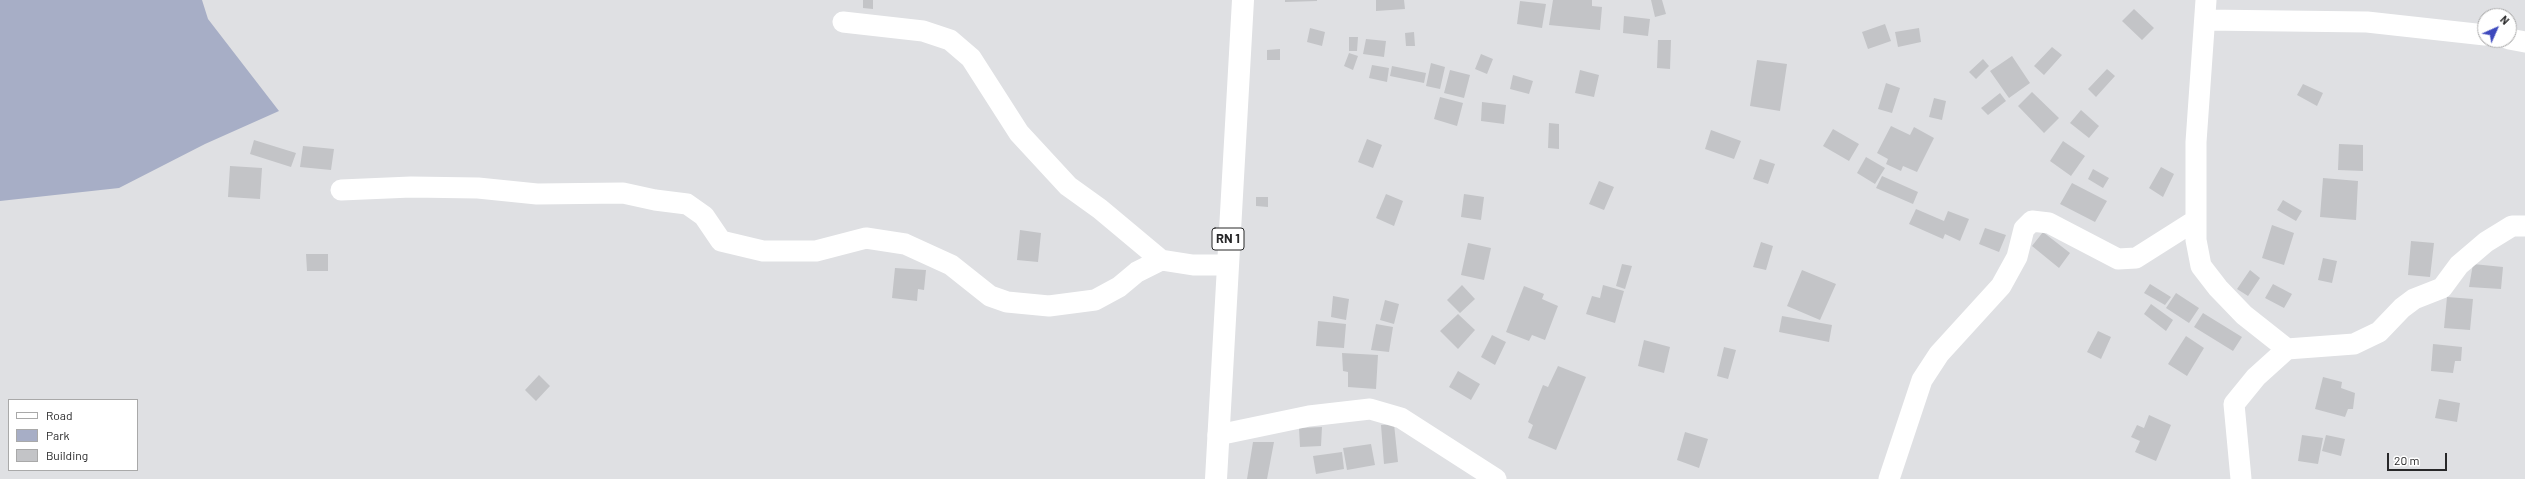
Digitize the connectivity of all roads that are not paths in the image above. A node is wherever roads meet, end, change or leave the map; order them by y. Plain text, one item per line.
1 (1243, 0) edge
2 (2205, 10) edge
3 (843, 22) dead end
4 (2477, 34) edge
5 (341, 190) dead end
6 (2196, 220) junction
7 (2525, 226) edge
8 (1161, 260) junction
9 (1227, 265) junction
10 (2287, 349) junction
11 (1218, 435) junction
12 (1216, 479) edge
13 (1496, 479) edge
14 (1889, 479) edge
15 (2240, 479) edge

1 - 9 main road, RN 1
2 - 4 street
2 - 6 street
3 - 8 street
5 - 8 street
6 - 10 street
6 - 14 street
7 - 10 street
8 - 9 street
9 - 11 main road, RN 1
10 - 15 street
11 - 12 main road, RN 1
11 - 13 street

